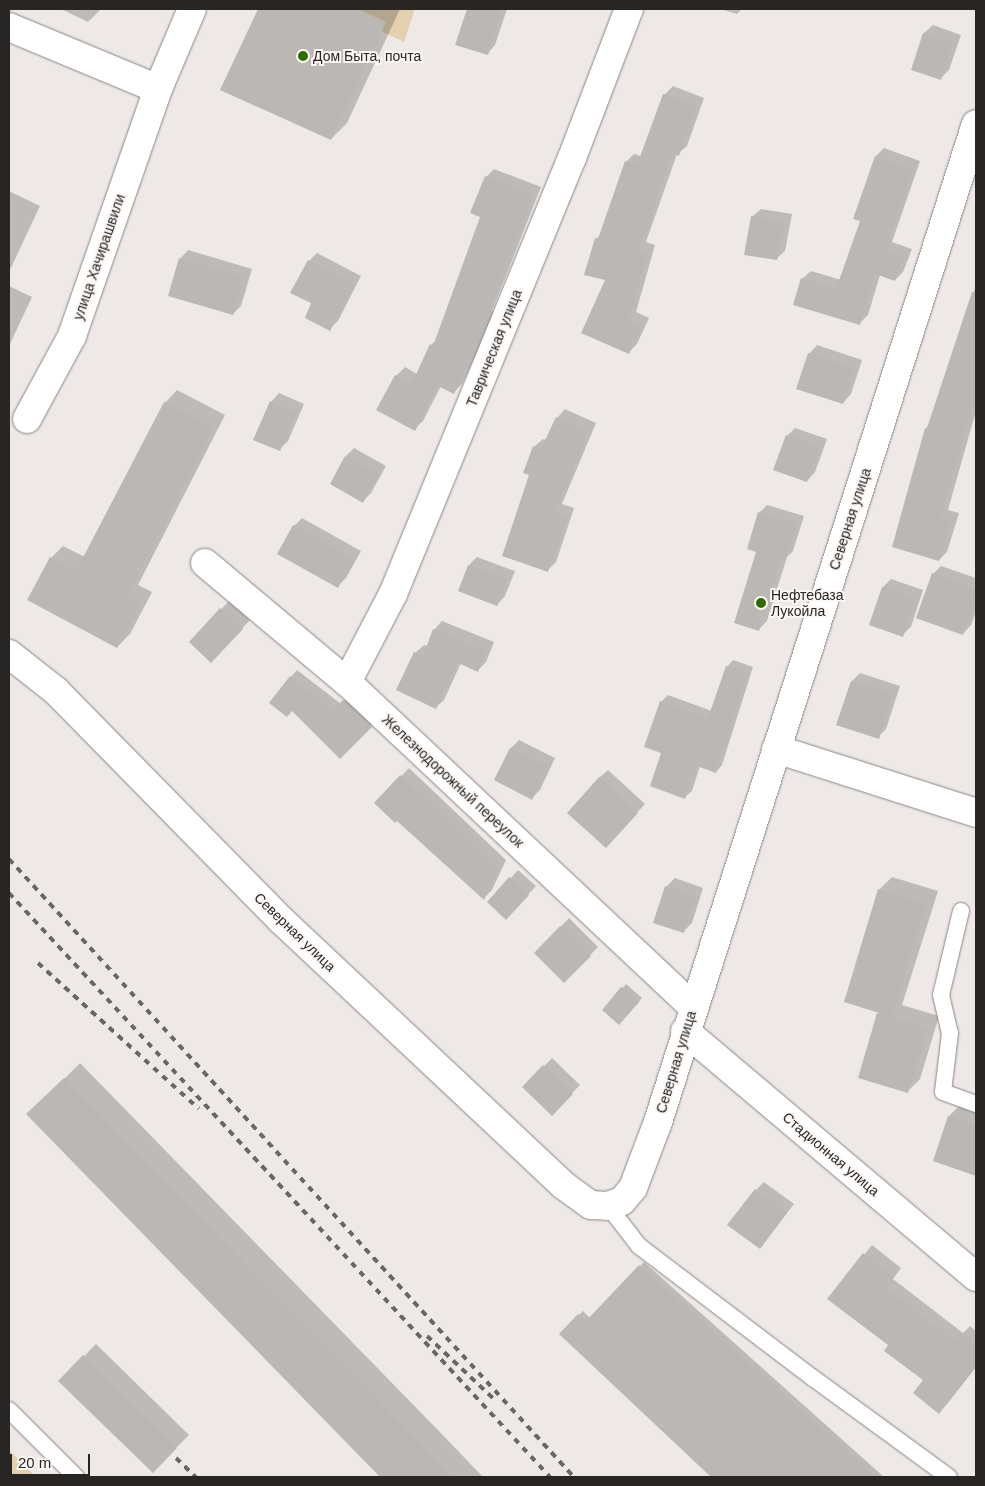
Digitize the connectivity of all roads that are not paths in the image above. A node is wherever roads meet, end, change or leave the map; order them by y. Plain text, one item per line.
1 (192, 9) edge
2 (629, 9) edge
3 (9, 27) edge
4 (158, 89) junction
5 (976, 124) edge
6 (28, 419) dead end
7 (205, 563) dead end
8 (9, 654) edge
9 (347, 682) junction
10 (776, 749) junction
11 (976, 813) edge
12 (961, 911) dead end
13 (689, 1019) junction
14 (976, 1104) edge
15 (608, 1206) junction
16 (976, 1277) edge
17 (9, 1410) edge
18 (76, 1477) edge
19 (949, 1477) edge

1 - 4 street, улица Хачирашвили
2 - 9 street, Таврическая улица
3 - 4 street
4 - 6 street, улица Хачирашвили
5 - 10 street, Северная улица
7 - 9 street, Железнодорожный переулок
8 - 15 street, Северная улица
9 - 13 street, Железнодорожный переулок
10 - 11 street
10 - 13 street, Северная улица
12 - 14 lane
13 - 15 street, Северная улица
13 - 16 street, Стадионная улица
15 - 19 lane
17 - 18 lane

